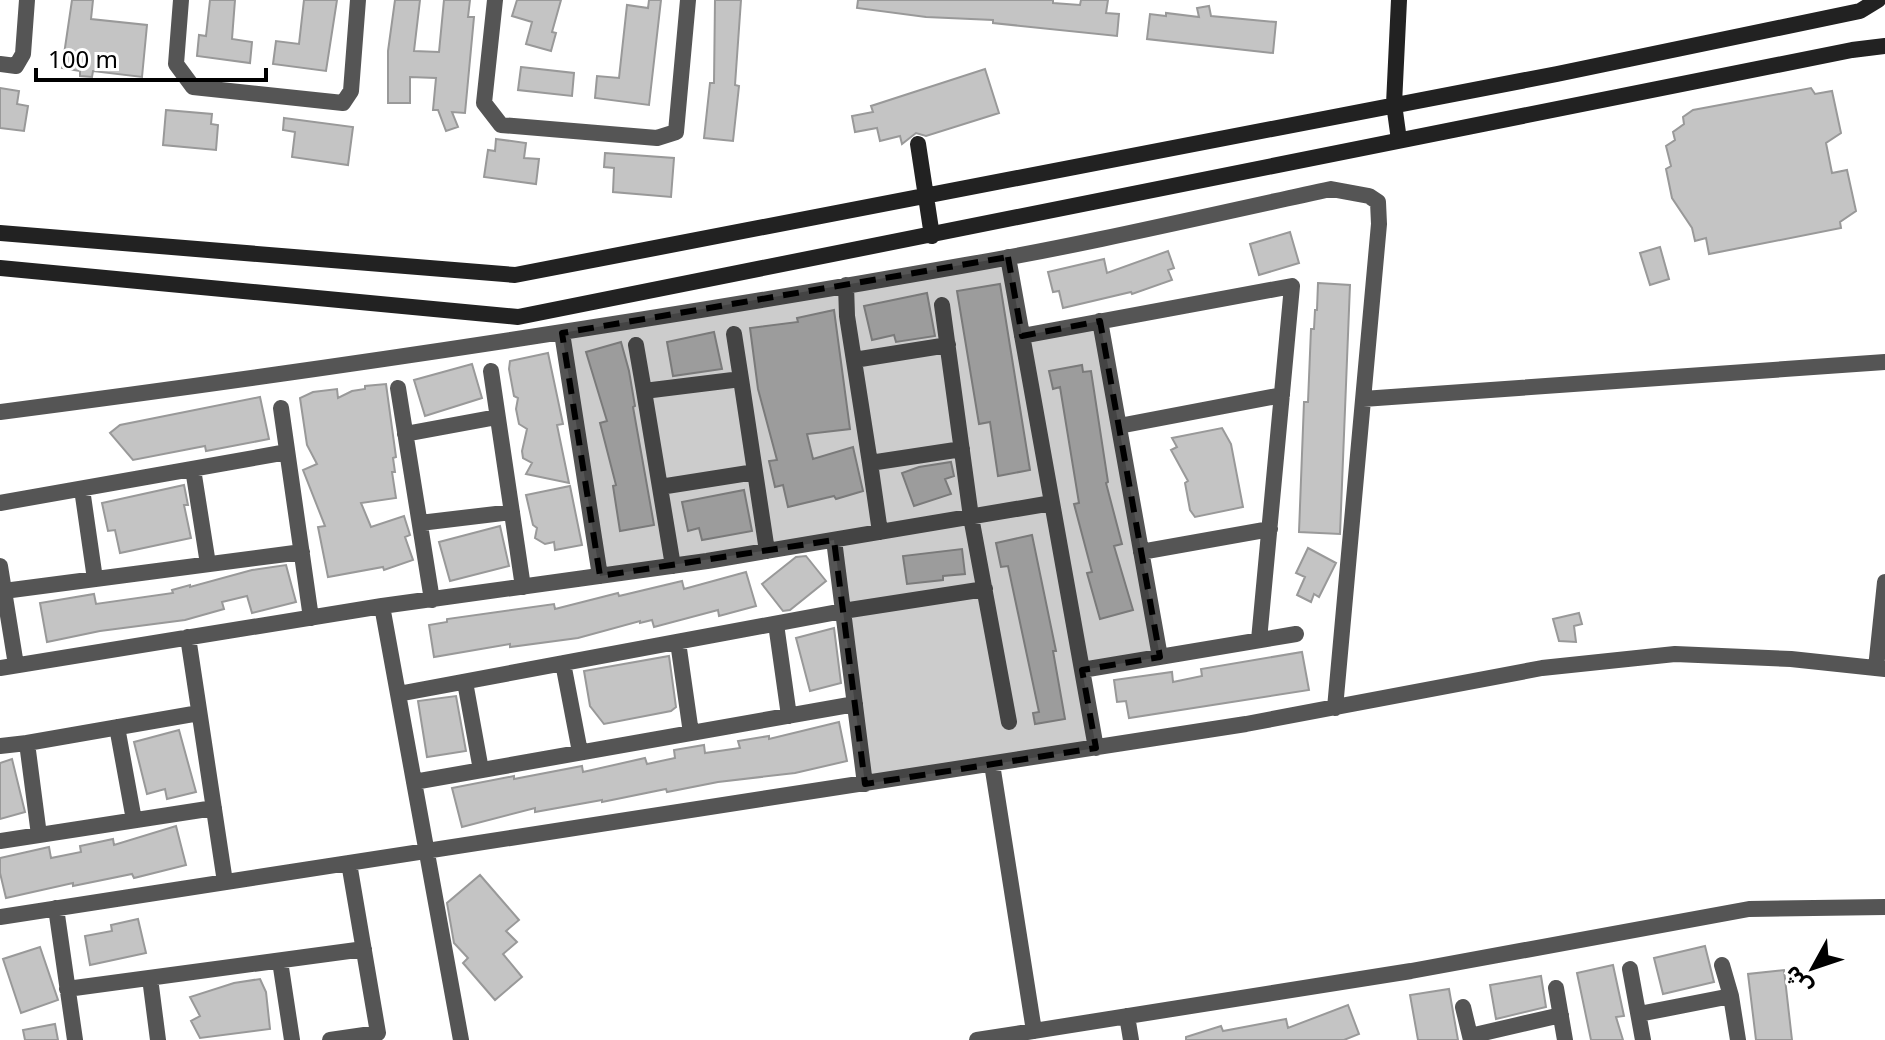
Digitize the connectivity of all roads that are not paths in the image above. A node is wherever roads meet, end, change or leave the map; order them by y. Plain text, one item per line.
1 (27, 0) edge
2 (181, 0) edge
3 (358, 0) edge
4 (495, 0) edge
5 (688, 0) edge
6 (1399, 0) edge
7 (1878, 0) edge
8 (1860, 11) junction
9 (1885, 13) edge
10 (1885, 46) edge
11 (0, 64) edge
12 (1394, 104) junction
13 (1399, 140) junction
14 (918, 144) dead end
15 (926, 197) junction
16 (0, 233) edge
17 (932, 236) junction
18 (1008, 257) junction
19 (0, 268) edge
20 (846, 285) junction
21 (942, 305) dead end
22 (1100, 321) junction
23 (562, 333) junction
24 (734, 334) dead end
25 (1022, 336) junction
26 (636, 345) dead end
27 (948, 345) junction
28 (854, 360) junction
29 (1885, 362) edge
30 (491, 371) dead end
31 (741, 379) junction
32 (398, 388) dead end
33 (644, 391) junction
34 (1282, 395) junction
35 (1363, 399) junction
36 (281, 408) dead end
37 (0, 412) edge
38 (497, 417) junction
39 (1119, 426) junction
40 (405, 434) junction
41 (962, 449) junction
42 (287, 452) junction
43 (870, 463) junction
44 (193, 469) junction
45 (755, 472) junction
46 (660, 487) junction
47 (82, 489) junction
48 (0, 503) edge
49 (1052, 503) junction
50 (512, 512) junction
51 (971, 517) junction
52 (420, 523) junction
53 (1270, 529) junction
54 (888, 530) junction
55 (834, 540) junction
56 (767, 551) junction
57 (302, 552) junction
58 (1141, 552) junction
59 (208, 564) junction
60 (0, 566) edge
61 (673, 566) junction
62 (600, 576) junction
63 (95, 579) junction
64 (1885, 582) edge
65 (523, 587) junction
66 (985, 589) junction
67 (4, 591) junction
68 (432, 600) junction
69 (382, 606) junction
70 (843, 611) junction
71 (311, 618) junction
72 (776, 624) junction
73 (1296, 634) dead end
74 (188, 637) junction
75 (1259, 640) junction
76 (678, 642) junction
77 (1160, 657) junction
78 (563, 663) junction
79 (8, 666) edge
80 (1881, 668) edge
81 (1082, 670) junction
82 (465, 682) junction
83 (398, 694) junction
84 (855, 704) junction
85 (1335, 708) junction
86 (199, 713) junction
87 (789, 716) junction
88 (1009, 722) dead end
89 (117, 727) junction
90 (691, 733) junction
91 (27, 743) junction
92 (0, 746) edge
93 (1096, 748) junction
94 (580, 752) junction
95 (992, 764) junction
96 (481, 770) junction
97 (414, 782) junction
98 (865, 784) junction
99 (214, 808) junction
100 (134, 820) junction
101 (39, 835) junction
102 (0, 841) edge
103 (427, 852) junction
104 (349, 863) junction
105 (225, 882) junction
106 (1885, 907) edge
107 (56, 908) junction
108 (0, 917) edge
109 (364, 949) junction
110 (280, 961) junction
111 (1722, 965) dead end
112 (1630, 969) dead end
113 (150, 978) junction
114 (1556, 988) dead end
115 (67, 989) junction
116 (1731, 996) junction
117 (1463, 1007) dead end
118 (1639, 1014) junction
119 (1561, 1015) junction
120 (1127, 1016) junction
121 (1034, 1031) junction
122 (1470, 1038) edge
123 (75, 1040) edge
124 (158, 1040) edge
125 (292, 1040) edge
126 (330, 1040) edge
127 (461, 1040) edge
128 (977, 1040) edge
129 (1131, 1040) edge
130 (1565, 1040) edge
131 (1643, 1040) edge
132 (1738, 1040) edge

1 - 11 street
2 - 3 street
4 - 5 street
6 - 12 street
7 - 8 street
8 - 9 street
8 - 12 street
10 - 13 street
12 - 13 street
12 - 15 street
13 - 17 street
14 - 15 street
15 - 16 street
15 - 17 street
17 - 19 street
18 - 20 street
18 - 25 street
18 - 35 street
20 - 23 street
20 - 28 street
21 - 27 street
22 - 25 street
22 - 34 street
22 - 39 street
23 - 37 street
23 - 62 street
24 - 31 street
25 - 49 street
26 - 33 street
27 - 28 street
27 - 41 street
28 - 43 street
29 - 35 street
30 - 38 street
31 - 33 street
31 - 45 street
32 - 40 street
33 - 46 street
34 - 39 street
34 - 53 street
35 - 85 street
36 - 42 street
38 - 40 street
38 - 50 street
39 - 58 street
40 - 52 street
41 - 43 street
41 - 51 street
42 - 44 street
42 - 57 street
43 - 54 street
44 - 47 street
44 - 59 street
45 - 46 street
45 - 56 street
46 - 61 street
47 - 48 street
47 - 63 street
49 - 51 street
49 - 81 street
50 - 52 street
50 - 65 street
51 - 54 street
51 - 66 street
52 - 68 street
53 - 58 street
53 - 75 street
54 - 55 street
55 - 56 street
55 - 70 street
56 - 61 street
57 - 59 street
57 - 71 street
58 - 77 street
59 - 63 street
60 - 67 street
61 - 62 street
62 - 65 street
63 - 67 street
64 - 80 street
65 - 68 street
66 - 70 street
66 - 88 street
67 - 79 street
68 - 69 street
69 - 71 street
69 - 83 street
70 - 72 street
70 - 84 street
71 - 74 street
72 - 76 street
72 - 87 street
73 - 75 street
74 - 79 street
74 - 86 street
75 - 77 street
76 - 78 street
76 - 90 street
77 - 81 street
78 - 82 street
78 - 94 street
80 - 85 street
81 - 93 street
82 - 83 street
82 - 96 street
83 - 97 street
84 - 87 street
84 - 98 street
85 - 93 street
86 - 89 street
86 - 99 street
87 - 90 street
89 - 91 street
89 - 100 street
90 - 94 street
91 - 92 street
91 - 101 street
93 - 95 street
94 - 96 street
95 - 98 street
95 - 121 street
96 - 97 street
97 - 103 street
98 - 103 street
99 - 100 street
99 - 105 street
100 - 101 street
101 - 102 street
103 - 104 street
103 - 127 street
104 - 105 street
104 - 109 street
105 - 107 street
106 - 120 street
107 - 108 street
107 - 115 street
109 - 110 street
109 - 126 street
110 - 113 street
110 - 125 street
111 - 116 street
112 - 118 street
113 - 115 street
113 - 124 street
114 - 119 street
115 - 123 street
116 - 118 street
116 - 132 street
117 - 122 street
118 - 131 street
119 - 122 street
119 - 130 street
120 - 121 street
120 - 129 street
121 - 128 street

